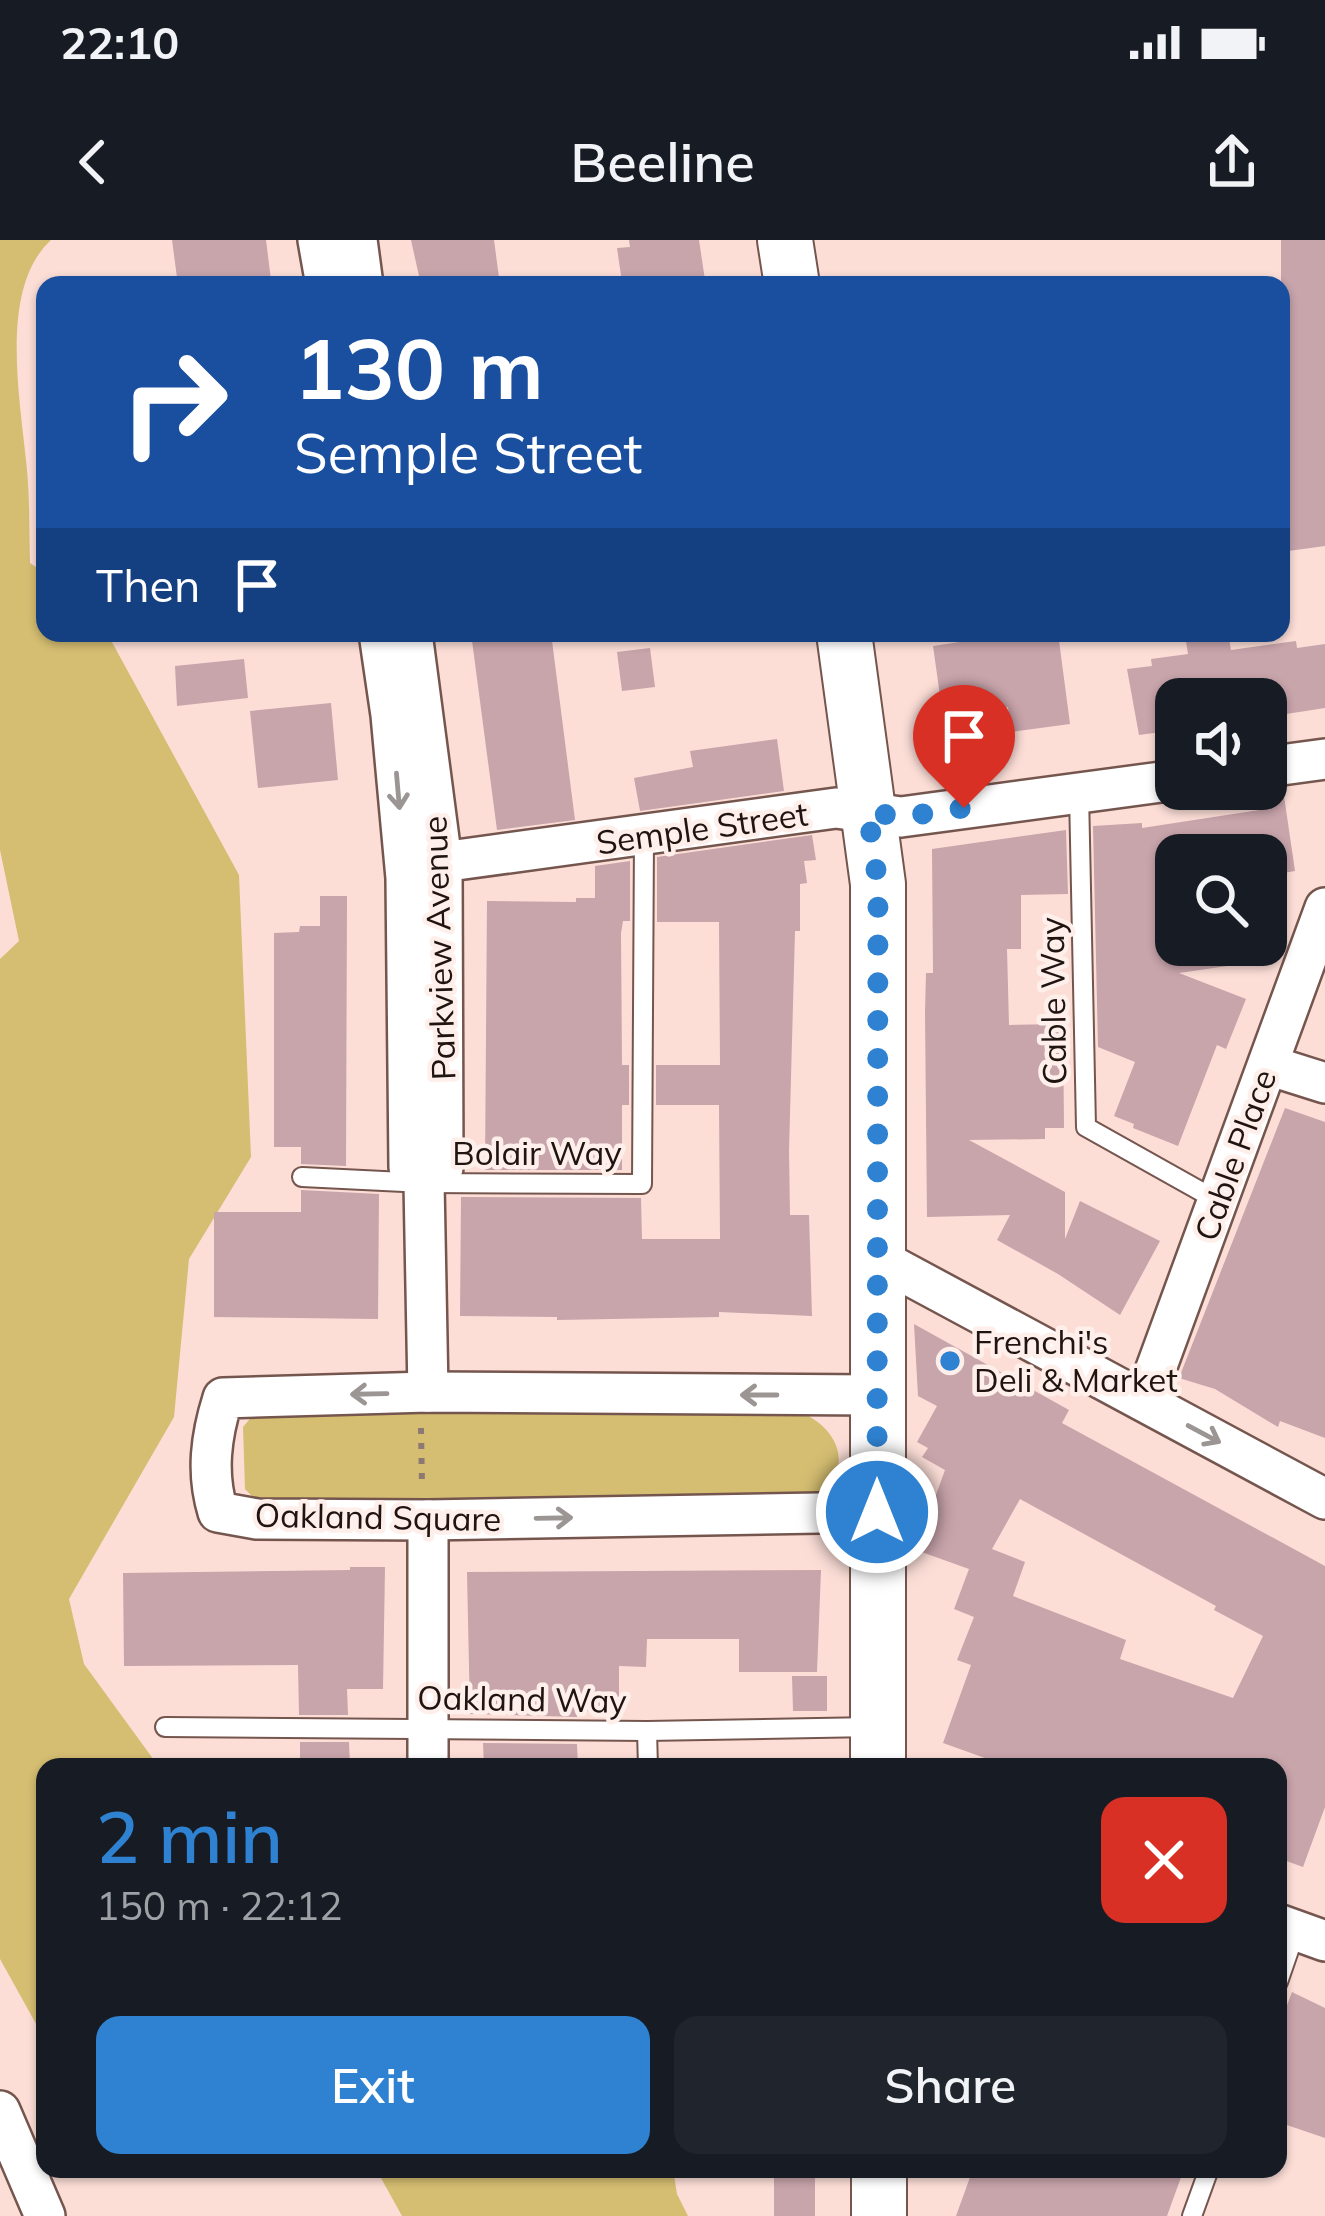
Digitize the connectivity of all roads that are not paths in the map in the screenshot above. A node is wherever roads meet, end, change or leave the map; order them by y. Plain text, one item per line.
1 (318, 240) edge
2 (357, 240) edge
3 (785, 240) edge
4 (324, 276) edge
5 (362, 276) edge
6 (791, 276) edge
7 (382, 642) edge
8 (411, 642) edge
9 (845, 642) edge
10 (407, 712) junction
11 (1325, 759) edge
12 (1287, 764) edge
13 (1155, 783) edge
14 (1078, 794) junction
15 (868, 812) junction
16 (644, 837) junction
17 (442, 862) junction
18 (1325, 908) edge
19 (426, 912) junction
20 (1268, 1065) junction
21 (1325, 1083) edge
22 (302, 1177) dead end
23 (424, 1183) junction
24 (1218, 1201) junction
25 (879, 1259) junction
26 (876, 1395) junction
27 (1142, 1400) junction
28 (424, 1403) junction
29 (1325, 1499) edge
30 (425, 1510) junction
31 (877, 1512) junction
32 (164, 1727) dead end
33 (428, 1727) junction
34 (647, 1731) junction
35 (878, 1747) edge
36 (428, 1758) edge
37 (648, 1758) edge
38 (1300, 1932) edge
39 (1287, 1962) edge
40 (0, 2111) edge
41 (879, 2178) edge
42 (1206, 2178) edge
43 (45, 2216) edge
44 (879, 2216) edge
45 (1192, 2216) edge

1 - 4 street
2 - 5 street
3 - 6 street
7 - 10 street, Parkview Avenue
8 - 10 street, Parkview Avenue
9 - 15 street
10 - 17 street, Parkview Avenue
10 -> 19 street, Parkview Avenue
11 - 12 street
13 - 14 street, Semple Street
14 - 15 street, Semple Street
14 - 24 lane, Cable Way
15 - 16 street, Semple Street
15 - 25 street
16 - 17 street, Semple Street
16 - 23 lane, Bolair Way
17 - 19 street, Parkview Avenue
18 - 20 street, Cable Place
19 - 23 street, Parkview Avenue
20 - 21 street
20 - 24 street, Cable Place
22 - 23 lane, Bolair Way
23 - 28 street, Parkview Avenue
24 - 27 street, Cable Place
25 - 26 street
25 - 27 street
26 -> 28 street, Oakland Square
26 - 31 street
27 -> 29 street
28 -> 30 street, Oakland Square
30 -> 31 street, Oakland Square
30 - 33 street
31 - 35 street
32 - 33 lane, Oakland Way
33 - 34 lane, Oakland Way
33 - 36 street
34 - 35 lane, Oakland Way
34 - 37 lane
38 - 39 lane
40 - 43 street
41 - 44 street
42 - 45 lane

